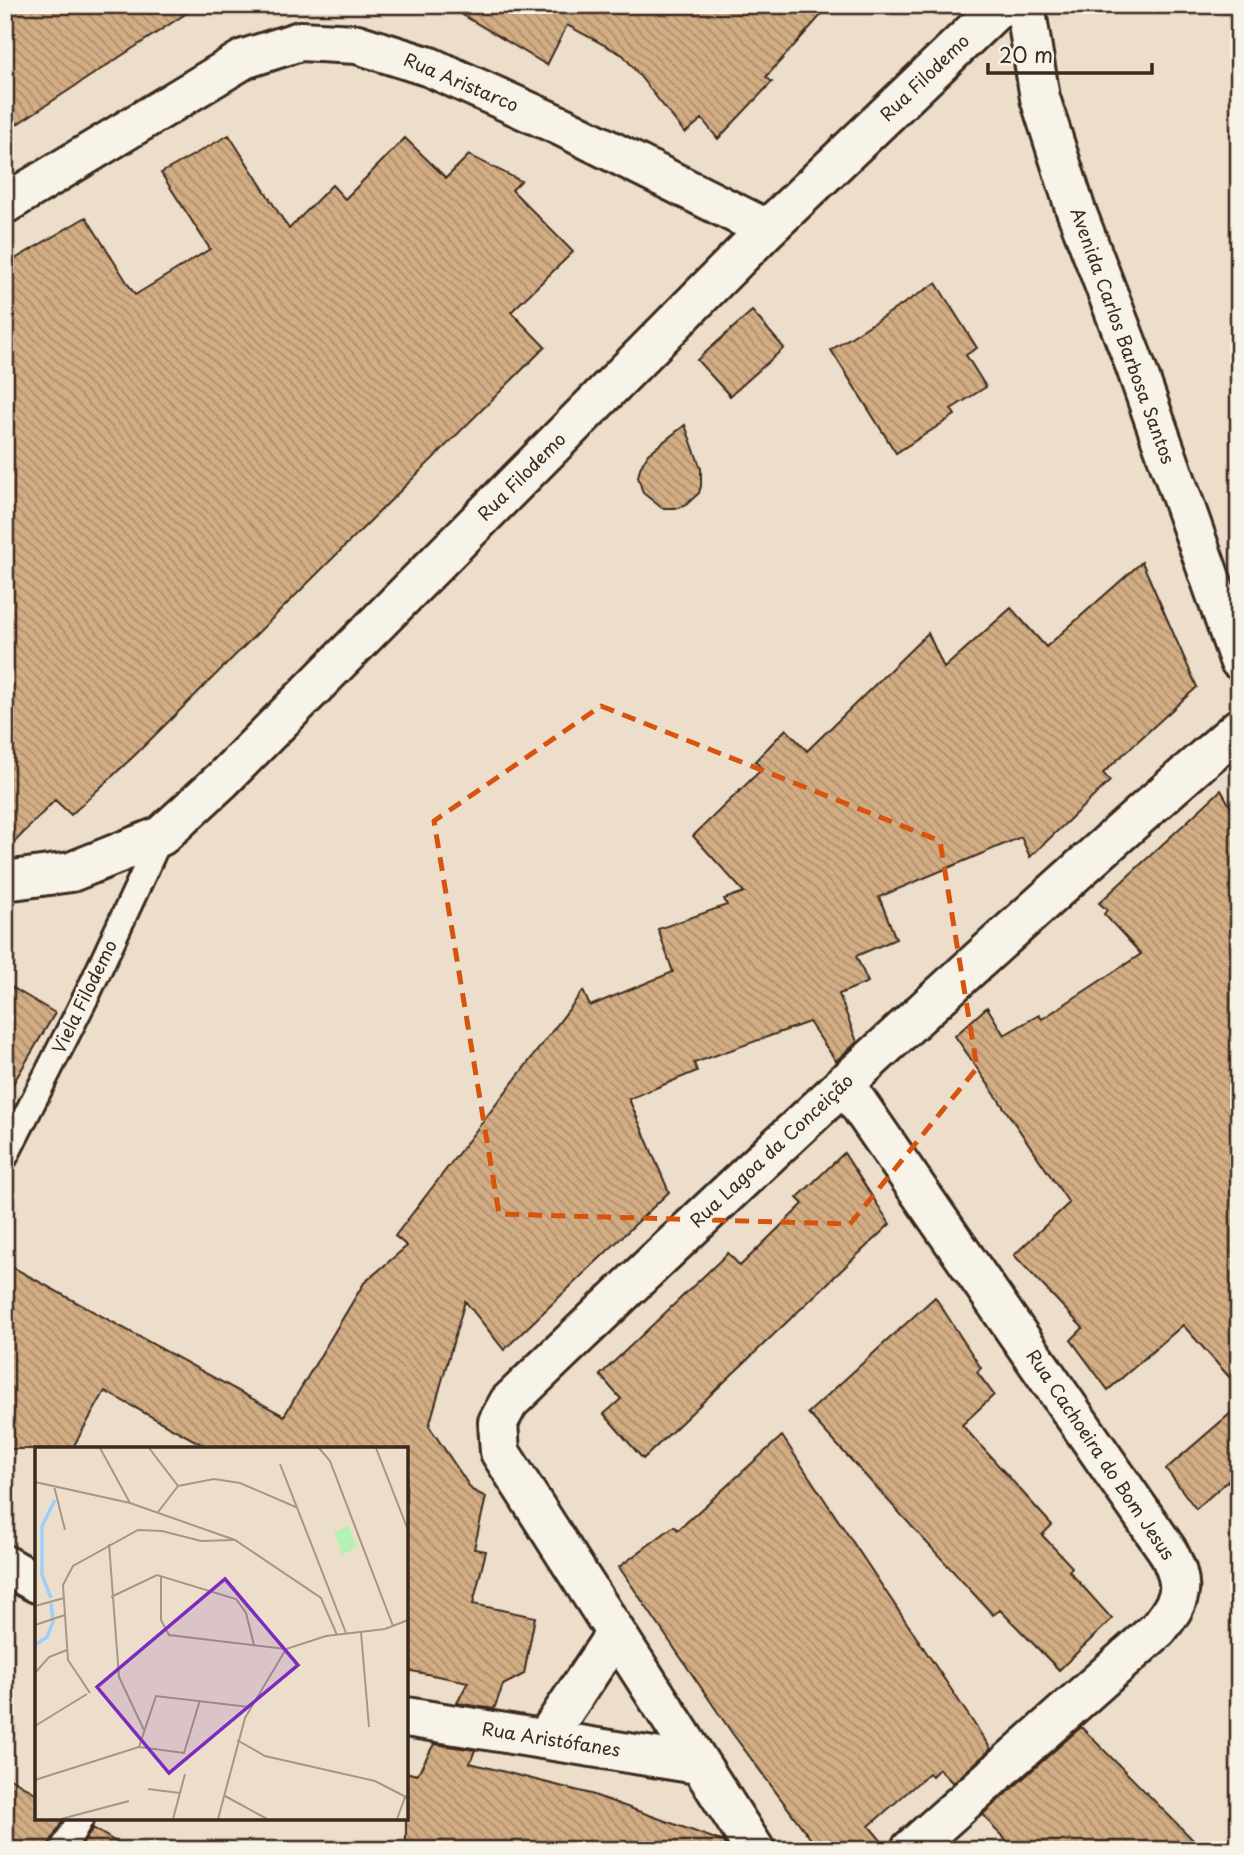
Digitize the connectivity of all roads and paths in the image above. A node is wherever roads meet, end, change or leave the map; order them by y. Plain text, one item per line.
1 (1001, 5) edge
2 (1026, 5) edge
3 (5, 204) edge
4 (767, 229) junction
5 (1239, 660) edge
6 (1239, 728) edge
7 (161, 836) junction
8 (5, 881) edge
9 (844, 1083) junction
10 (5, 1157) edge
11 (5, 1565) edge
12 (35, 1582) edge
13 (616, 1633) junction
14 (408, 1717) edge
15 (546, 1738) junction
16 (697, 1764) junction
17 (80, 1820) edge
18 (62, 1850) edge
19 (755, 1850) edge
20 (910, 1850) edge

1 - 4 street, Rua Filodemo
2 - 5 street, Avenida Carlos Barbosa Santos
3 - 4 street, Rua Aristarco
4 - 7 street, Rua Filodemo
6 - 9 street, Rua Lagoa da Conceição
7 - 8 street, Rua Filodemo
7 - 10 lane, Viela Filodemo
9 - 13 street, Rua Lagoa da Conceição
9 - 20 street, Rua Cachoeira do Bom Jesus
11 - 12 street
13 - 15 street
13 - 16 street, Rua Lagoa da Conceição
14 - 15 street, Rua Aristófanes
15 - 16 street, Rua Aristófanes
16 - 19 street, Rua Lagoa da Conceição
17 - 18 lane

